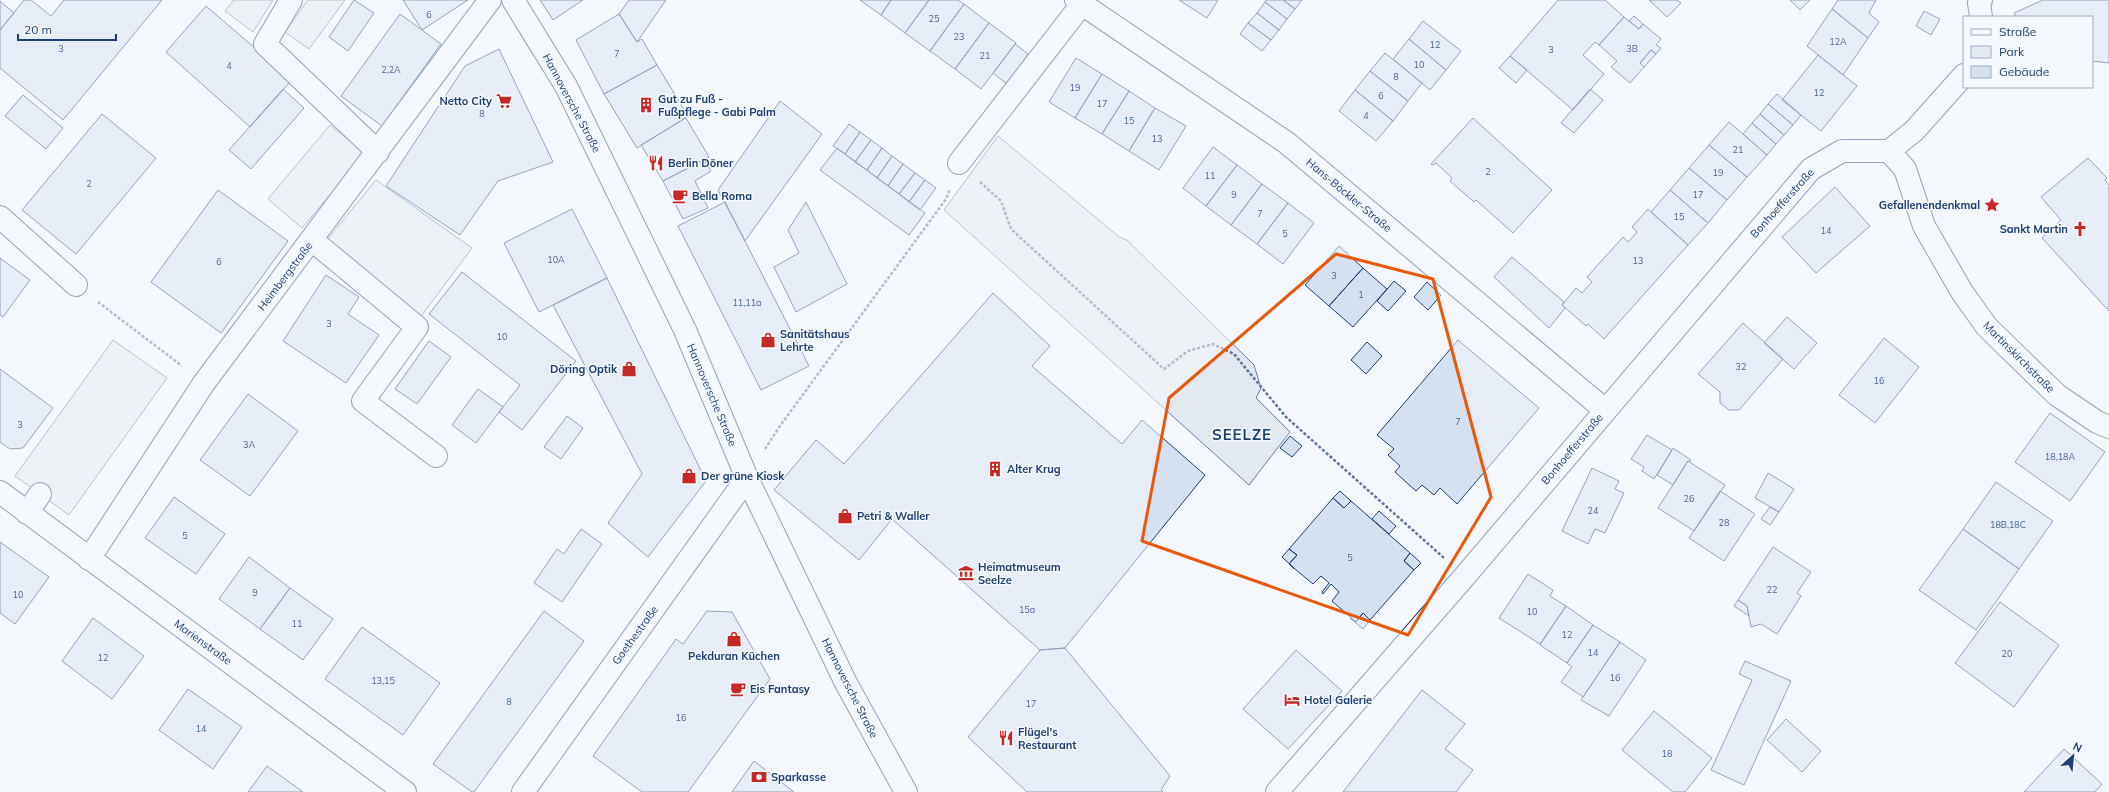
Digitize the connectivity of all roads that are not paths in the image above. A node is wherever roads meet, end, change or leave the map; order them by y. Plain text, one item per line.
1 (291, 0) edge
2 (490, 0) edge
3 (513, 0) edge
4 (1079, 2) edge
5 (1963, 76) edge
6 (378, 152) junction
7 (1890, 152) junction
8 (959, 163) road end
9 (0, 216) edge
10 (312, 240) junction
11 (76, 285) road end
12 (1605, 410) junction
13 (2109, 427) edge
14 (436, 456) dead end
15 (747, 478) junction
16 (0, 492) edge
17 (40, 494) dead end
18 (27, 513) junction
19 (89, 558) junction
20 (405, 792) edge
21 (523, 792) edge
22 (906, 792) edge
23 (1277, 792) edge

1 - 6 street
2 - 6 street, Heimbergstraße
3 - 15 street, Hannoversche Straße
4 - 8 street
4 - 12 street, Hans-Böckler-Straße
5 - 7 street
6 - 10 street, Heimbergstraße
7 - 12 street, Bonhoefferstraße
7 - 13 street, Martinskirchstraße
9 - 11 street
10 - 14 street
10 - 19 street, Heimbergstraße
12 - 23 street, Bonhoefferstraße
15 - 21 street, Goethestraße
15 - 22 street, Hannoversche Straße
16 - 18 street, Marienstraße
17 - 18 street
18 - 19 street, Marienstraße
19 - 20 street, Marienstraße

